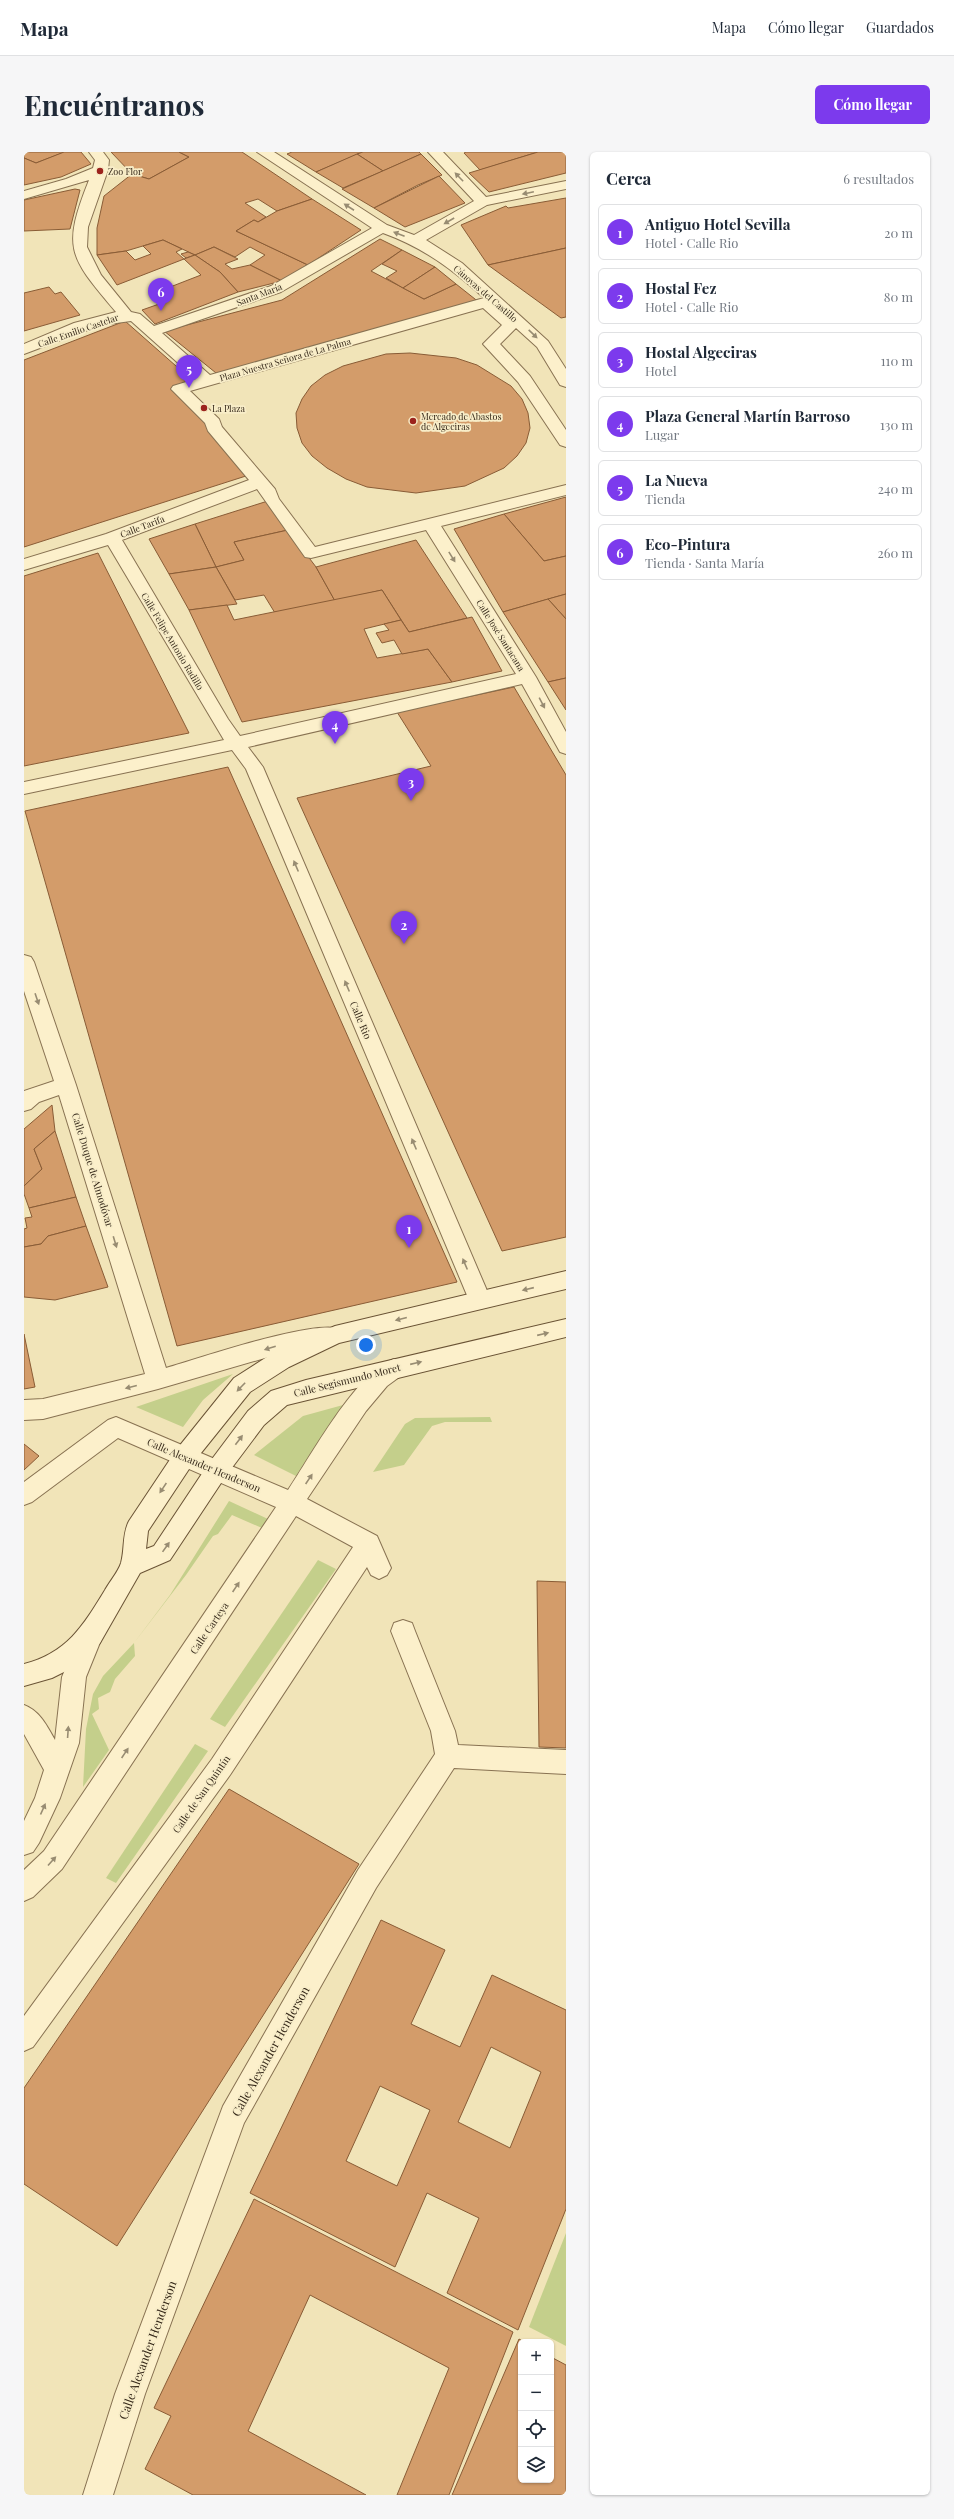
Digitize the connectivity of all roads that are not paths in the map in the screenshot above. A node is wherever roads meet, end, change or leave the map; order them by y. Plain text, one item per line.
1 (96, 152) edge
2 (264, 152) edge
3 (435, 152) edge
4 (101, 170) junction
5 (566, 185) edge
6 (24, 195) edge
7 (483, 202) junction
8 (382, 228) junction
9 (415, 240) junction
10 (503, 312) junction
11 (125, 314) junction
12 (150, 332) junction
13 (24, 349) edge
14 (207, 381) junction
15 (566, 382) edge
16 (566, 442) edge
17 (259, 482) junction
18 (566, 490) edge
19 (431, 524) junction
20 (112, 538) junction
21 (24, 565) edge
22 (527, 677) junction
23 (236, 743) junction
24 (565, 745) edge
25 (24, 788) edge
26 (24, 962) edge
27 (66, 1086) junction
28 (24, 1103) edge
29 (566, 1280) edge
30 (480, 1300) junction
31 (566, 1328) edge
32 (335, 1335) junction
33 (394, 1368) junction
34 (158, 1380) junction
35 (109, 1392) junction
36 (24, 1410) edge
37 (116, 1427) junction
38 (185, 1456) junction
39 (217, 1470) junction
40 (24, 1496) edge
41 (293, 1504) junction
42 (369, 1543) junction
43 (132, 1566) junction
44 (379, 1568) dead end
45 (403, 1631) dead end
46 (90, 1635) junction
47 (33, 1672) edge
48 (24, 1716) edge
49 (448, 1756) junction
50 (566, 1762) edge
51 (57, 1769) junction
52 (24, 1843) edge
53 (24, 1888) edge
54 (24, 2038) edge
55 (98, 2495) edge

1 - 4 street
8 -> 2 street, Cánovas del Castillo
7 -> 3 street
4 - 6 street
4 - 11 street
5 -> 7 street
7 -> 9 street
9 -> 8 street, Cánovas del Castillo
8 - 12 street, Santa María
9 - 10 street, Cánovas del Castillo
10 - 14 street, Plaza Nuestra Señora de La Palma
10 -> 15 street, Cánovas del Castillo
10 - 16 street, Plaza Nuestra Señora de La Palma
11 - 12 street, Calle Emilio Castelar
11 - 13 street, Calle Emilio Castelar
12 - 14 street, Calle Emilio Castelar
14 - 17 street, Plaza Nuestra Señora de La Palma
17 - 19 street, Plaza Nuestra Señora de La Palma
17 - 20 street, Calle Tarifa
18 - 19 street, Plaza Nuestra Señora de La Palma
19 -> 22 street, Calle José Santacana
20 - 21 street, Calle Tarifa
20 - 23 street, Calle Felipe Antonio Radillo
22 - 23 street
22 -> 24 street, Calle José Santacana
23 - 25 street
30 -> 23 street, Calle Rio
26 -> 27 street, Calle Duque de Almodóvar
27 - 28 street
27 -> 34 street, Calle Duque de Almodóvar
29 -> 30 street
30 -> 32 street
33 -> 31 street, Calle Segismundo Moret
32 -> 34 street
32 -> 38 street
39 -> 33 street, Calle Segismundo Moret
41 -> 33 street, Calle Carteya
34 -> 35 street
35 - 36 street
35 - 37 street
37 - 38 street, Calle Alexander Henderson
37 - 40 street
38 - 39 street, Calle Alexander Henderson
38 -> 43 street
39 - 41 street, Calle Alexander Henderson
43 -> 39 street, Calle Segismundo Moret
41 - 42 street, Calle Alexander Henderson
53 -> 41 street, Calle Carteya
42 - 44 street
42 - 54 street, Calle de San Quintín
43 - 46 street
45 - 49 street
46 - 47 street
51 -> 46 street
48 - 51 street
49 - 50 street
49 - 55 street, Calle Alexander Henderson
52 -> 51 street

